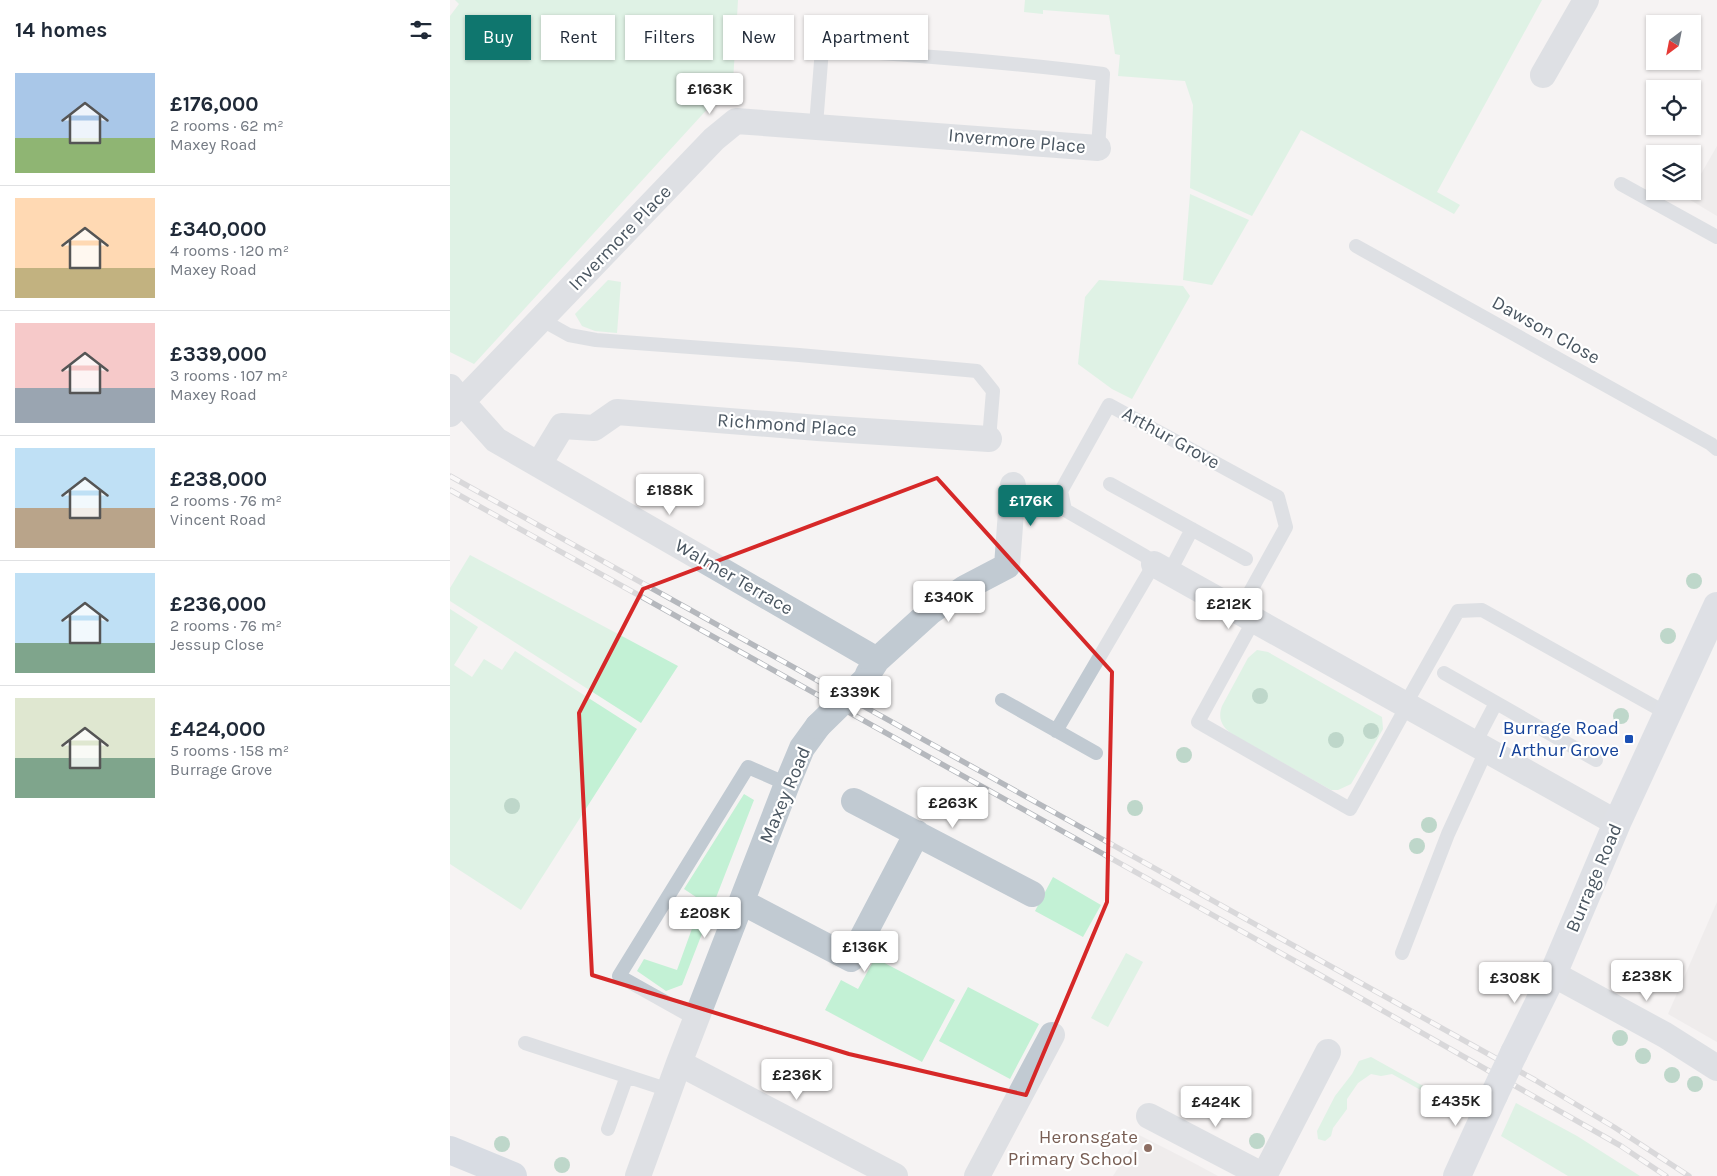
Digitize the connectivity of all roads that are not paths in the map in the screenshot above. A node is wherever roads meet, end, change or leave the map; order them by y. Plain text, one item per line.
1 (1586, 0) edge
2 (1544, 75) dead end
3 (816, 126) junction
4 (1098, 148) joint
5 (1622, 184) dead end
6 (1646, 192) edge
7 (1663, 200) edge
8 (1717, 237) edge
9 (1356, 246) dead end
10 (542, 320) junction
11 (454, 401) edge
12 (989, 439) joint
13 (1717, 449) edge
14 (538, 464) junction
15 (1014, 484) dead end
16 (1110, 484) dead end
17 (1192, 529) junction
18 (1246, 559) dead end
19 (1161, 568) junction
20 (1717, 606) edge
21 (1246, 616) junction
22 (870, 670) junction
23 (1444, 673) dead end
24 (1002, 700) dead end
25 (1496, 703) junction
26 (1406, 706) junction
27 (1668, 714) junction
28 (1056, 730) junction
29 (1480, 748) junction
30 (1096, 753) dead end
31 (1596, 760) dead end
32 (787, 784) junction
33 (854, 801) dead end
34 (1617, 823) junction
35 (916, 833) junction
36 (1032, 894) dead end
37 (742, 902) junction
38 (1402, 953) dead end
39 (1553, 974) junction
40 (696, 1019) junction
41 (1052, 1035) dead end
42 (525, 1043) dead end
43 (1328, 1052) dead end
44 (679, 1063) junction
45 (1717, 1068) edge
46 (626, 1076) junction
47 (669, 1090) junction
48 (1149, 1116) dead end
49 (608, 1129) dead end
50 (450, 1150) edge
51 (513, 1176) edge
52 (638, 1176) edge
53 (895, 1176) edge
54 (977, 1176) edge
55 (1264, 1176) edge
56 (1457, 1176) edge

1 - 2 street
3 - 4 street, Invermore Place
3 - 4 lane
3 - 10 street, Invermore Place
5 - 6 lane
7 - 8 lane
9 - 13 lane, Dawson Close
10 - 11 street, Invermore Place
10 - 12 lane, Richmond Place
11 - 14 street, Walmer Terrace
12 - 14 street, Richmond Place
14 - 22 street, Walmer Terrace
15 - 22 street, Maxey Road
16 - 17 lane
17 - 18 lane
17 - 19 lane
19 - 21 street, Arthur Grove
19 - 21 lane, Arthur Grove
19 - 28 lane
20 - 27 street, Burrage Road
21 - 26 street, Arthur Grove
21 - 26 lane
22 - 32 street, Maxey Road, bridge
23 - 25 lane
24 - 28 lane
25 - 29 lane
25 - 31 lane
26 - 27 lane
26 - 29 street, Arthur Grove
27 - 34 street, Burrage Road
28 - 30 lane
29 - 34 street, Arthur Grove
29 - 38 lane
32 - 37 street, Maxey Road
32 - 40 lane
33 - 35 street
34 - 39 street, Burrage Road
35 - 36 street
35 - 37 street
37 - 40 street, Maxey Road
39 - 45 street
39 - 56 street, Burrage Road, bridge
40 - 44 street, Maxey Road
41 - 54 street
42 - 46 lane
43 - 55 street
44 - 47 street, Maxey Road
44 - 53 street
46 - 47 lane
46 - 49 lane
47 - 52 street, Maxey Road
48 - 55 street
50 - 51 main road

